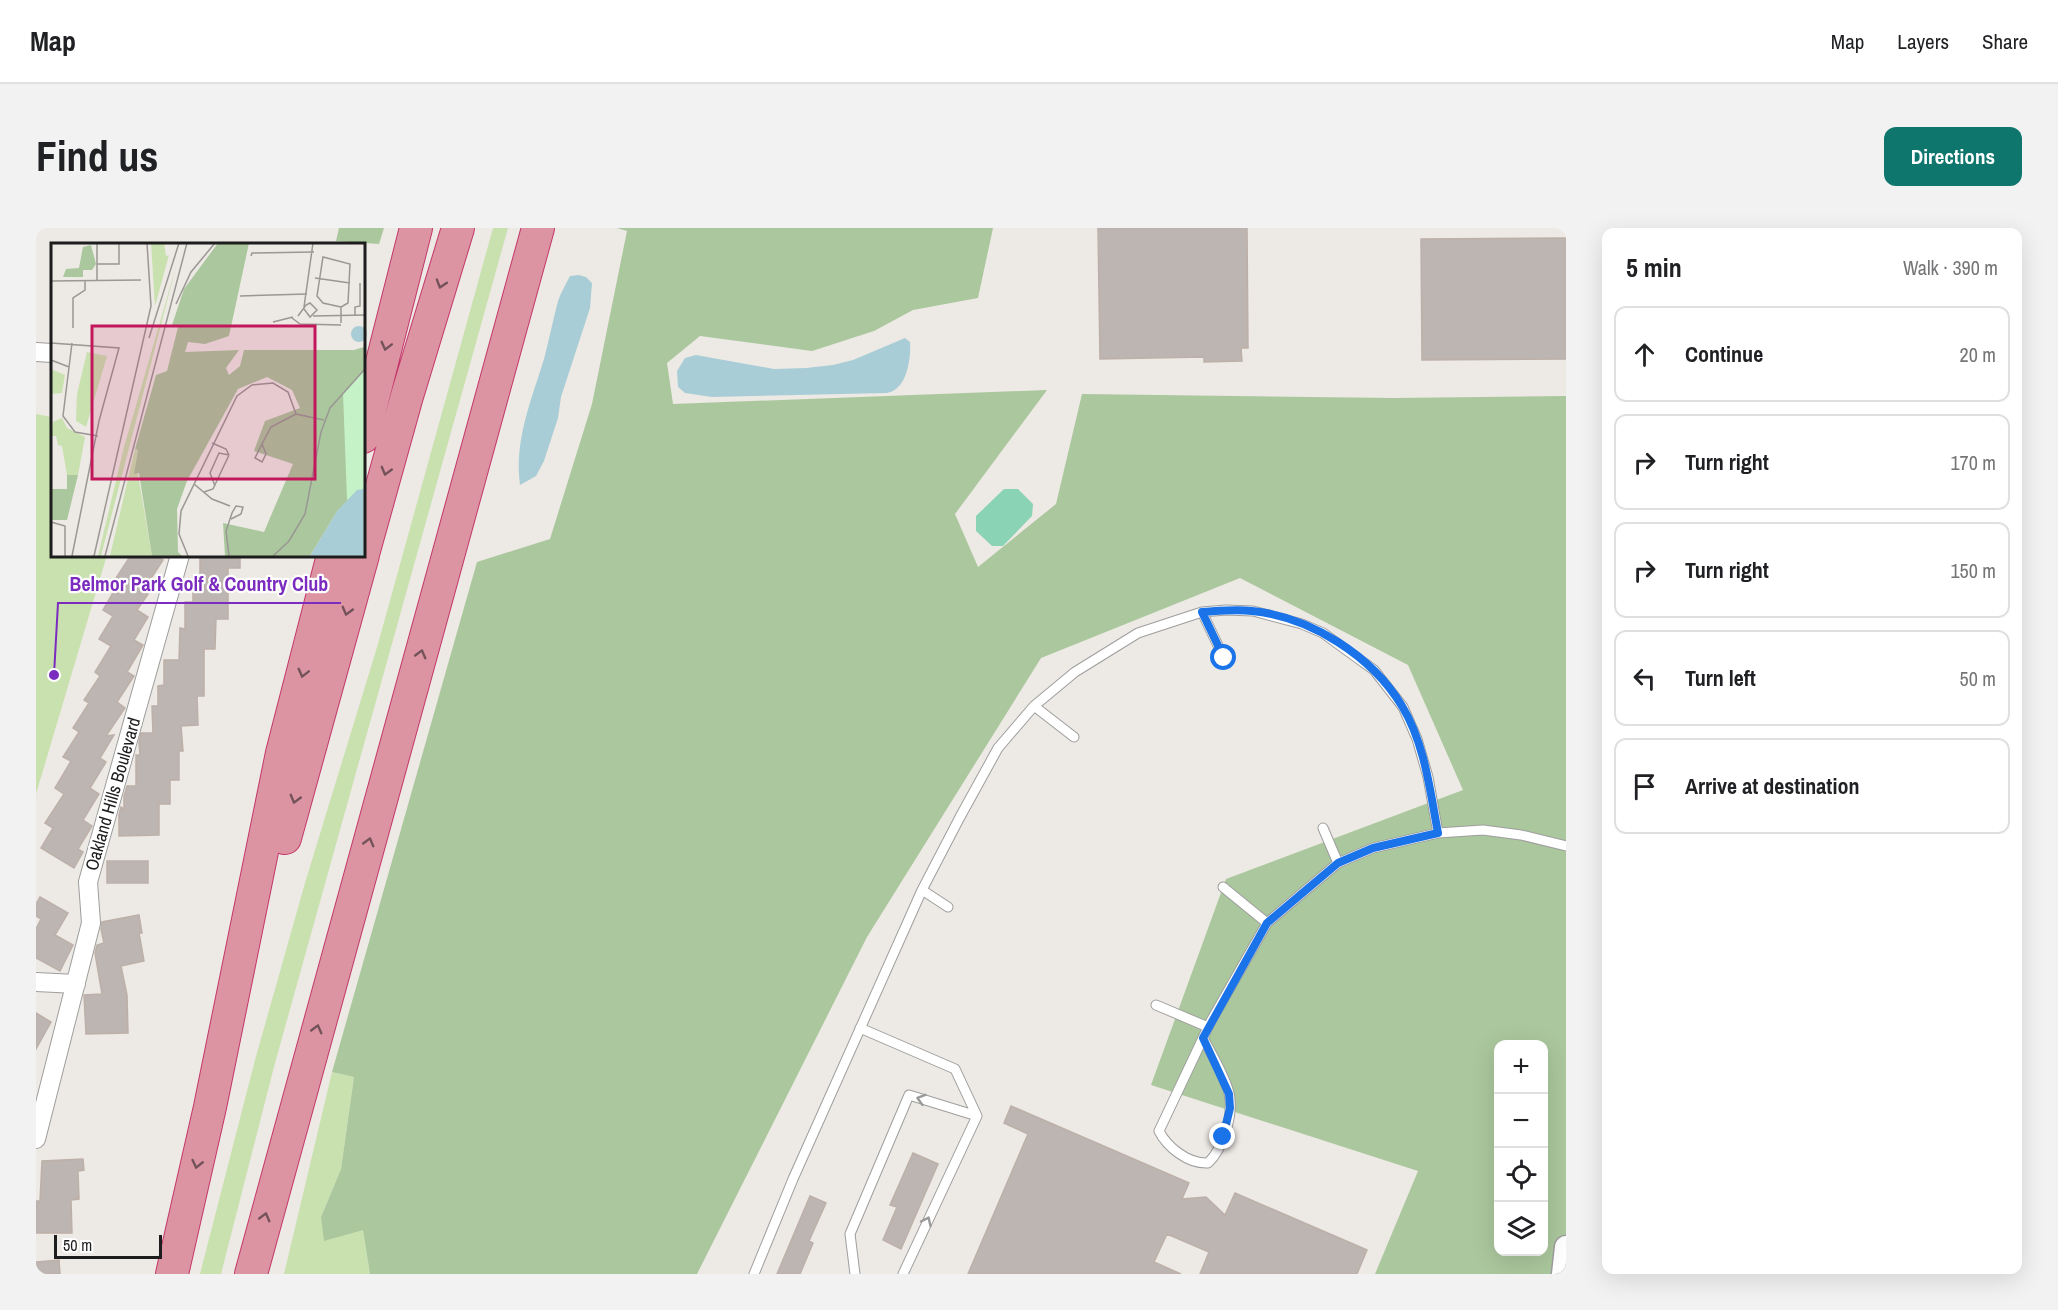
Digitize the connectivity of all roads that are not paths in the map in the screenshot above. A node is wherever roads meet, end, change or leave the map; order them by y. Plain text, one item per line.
1 (416, 228) edge
2 (458, 228) edge
3 (538, 228) edge
4 (556, 228) edge
5 (36, 352) edge
6 (51, 353) edge
7 (489, 408) junction
8 (364, 433) edge
9 (364, 551) edge
10 (180, 556) edge
11 (333, 556) edge
12 (363, 556) edge
13 (1202, 612) junction
14 (1224, 658) dead end
15 (1034, 706) junction
16 (1074, 737) dead end
17 (1323, 828) dead end
18 (1438, 833) junction
19 (1566, 846) edge
20 (1338, 863) junction
21 (1223, 887) dead end
22 (922, 890) junction
23 (948, 907) dead end
24 (1267, 923) junction
25 (36, 982) edge
26 (76, 984) junction
27 (1156, 1005) dead end
28 (1208, 1027) junction
29 (860, 1029) junction
30 (1203, 1038) junction
31 (210, 1107) junction
32 (977, 1116) junction
33 (36, 1139) edge
34 (1566, 1247) edge
35 (172, 1274) edge
36 (251, 1274) edge
37 (754, 1274) edge
38 (855, 1274) edge
39 (903, 1274) edge
40 (1563, 1274) edge

1 -> 8 highway
2 -> 9 highway
3 - 7 highway
4 - 7 highway
5 - 6 street
36 -> 7 highway
10 - 26 street, Oakland Hills Boulevard
11 -> 31 highway
12 -> 31 highway
13 - 14 lane
13 - 15 lane
13 - 18 lane
15 - 16 lane
15 - 22 lane
17 - 20 lane
18 - 19 lane
18 - 20 lane
20 - 24 lane
21 - 24 lane
22 - 23 lane
22 - 29 lane
24 - 28 lane
25 - 26 street
26 - 33 street, Oakland Hills Boulevard
27 - 28 lane
28 - 30 lane
29 - 32 lane
29 - 37 lane
30 - 30 lane
31 -> 35 highway
32 -> 38 lane
39 -> 32 lane
34 - 40 street

